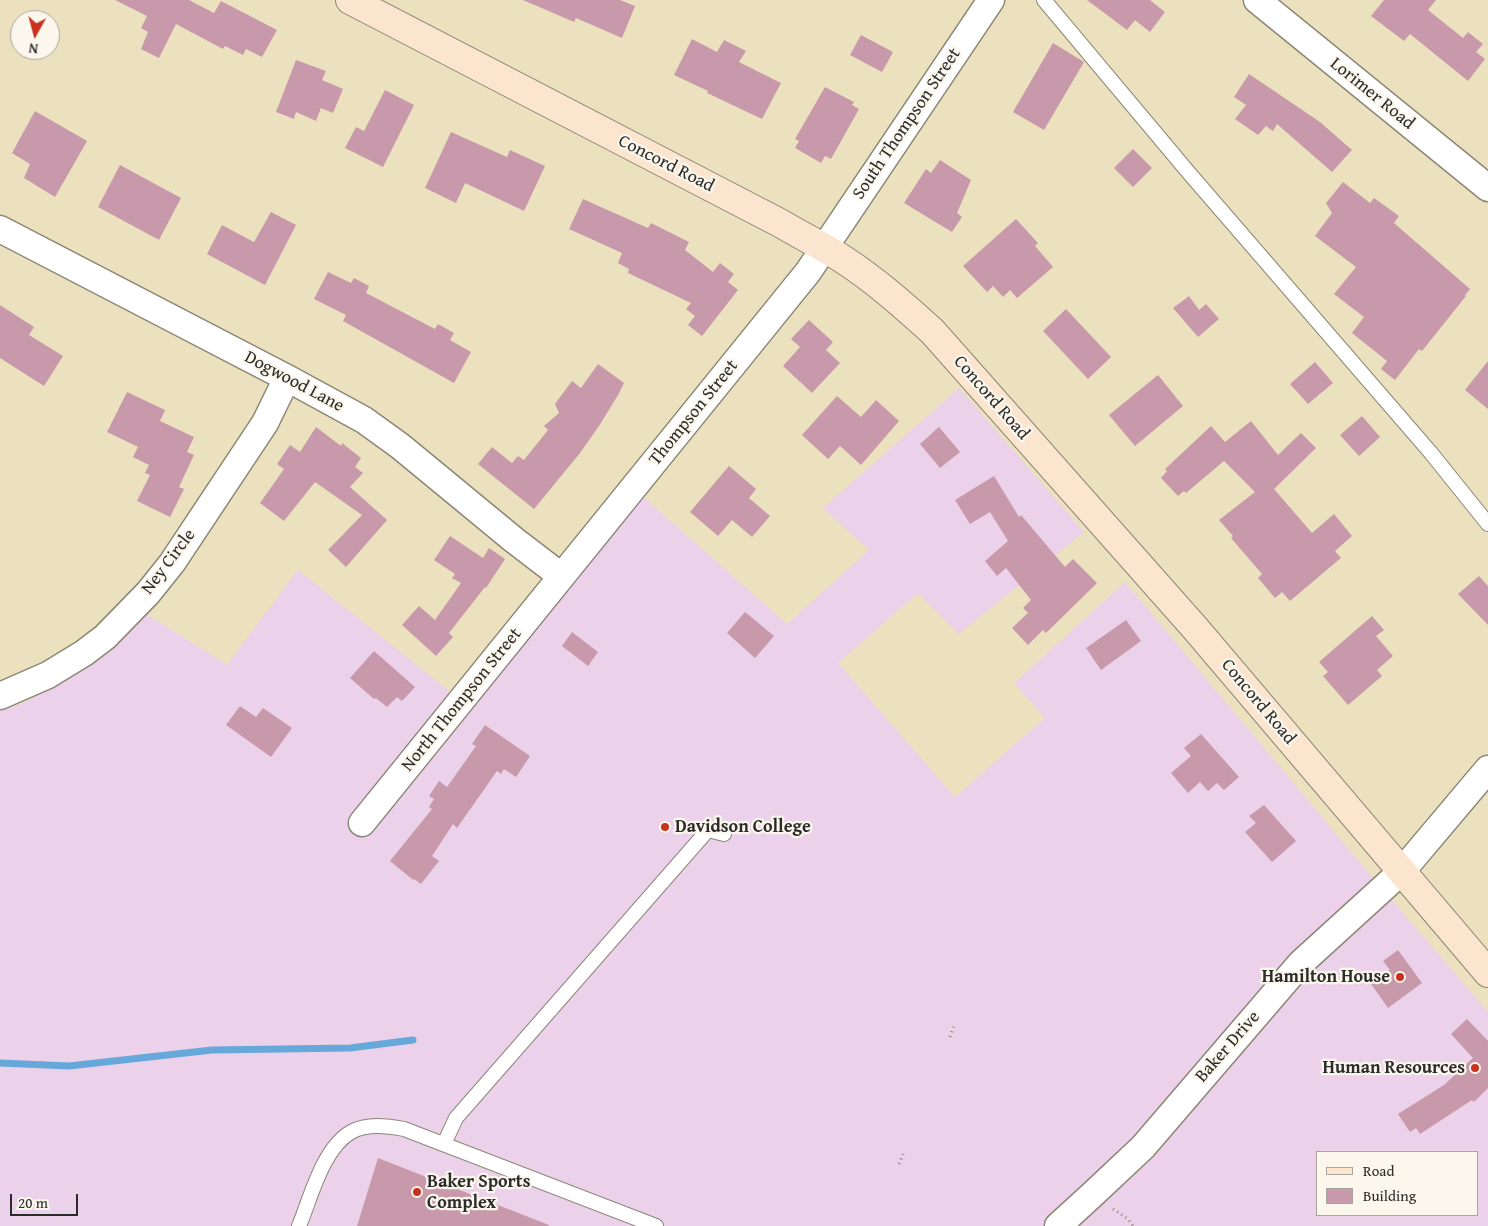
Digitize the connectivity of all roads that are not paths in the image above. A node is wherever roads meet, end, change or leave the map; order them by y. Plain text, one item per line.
1 (350, 0) edge
2 (990, 0) edge
3 (1044, 0) edge
4 (1257, 0) edge
5 (1488, 188) edge
6 (0, 229) edge
7 (824, 248) junction
8 (287, 378) junction
9 (1488, 524) edge
10 (562, 576) junction
11 (0, 696) edge
12 (1488, 769) edge
13 (362, 823) dead end
14 (724, 834) dead end
15 (1402, 871) junction
16 (1488, 973) edge
17 (444, 1144) junction
18 (299, 1226) edge
19 (656, 1226) edge
20 (1058, 1226) edge

1 - 7 main road, Concord Road
2 - 7 street, South Thompson Street
3 - 9 lane
4 - 5 street, Lorimer Road
6 - 8 street, Dogwood Lane
7 - 10 street, Thompson Street
7 - 15 main road, Concord Road
8 - 10 street, Dogwood Lane
8 - 11 street, Ney Circle
10 - 13 street, North Thompson Street
12 - 15 street, Baker Drive
14 - 17 lane
15 - 16 main road, Concord Road
15 - 20 street, Baker Drive
17 - 18 lane
17 - 19 lane

